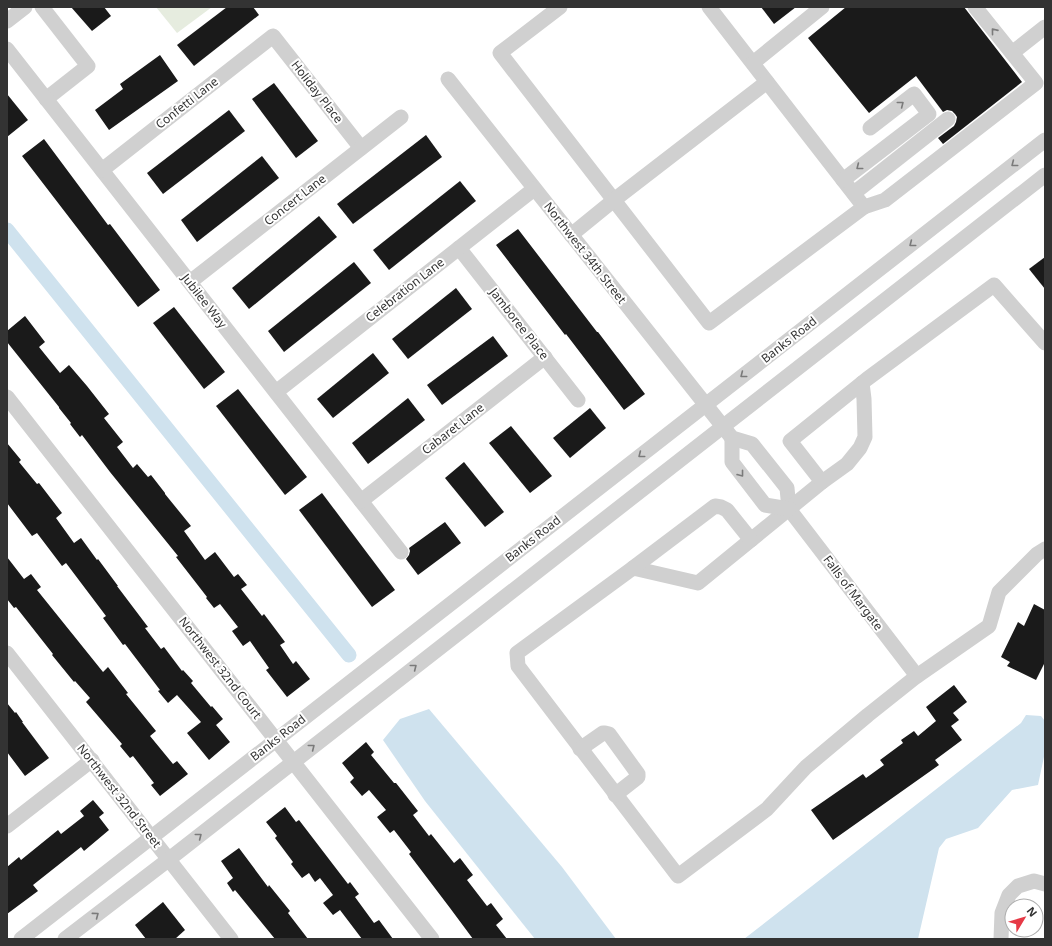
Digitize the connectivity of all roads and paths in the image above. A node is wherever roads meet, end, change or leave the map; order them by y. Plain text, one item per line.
1 (25, 7) edge
2 (42, 7) edge
3 (560, 7) edge
4 (709, 7) edge
5 (822, 7) edge
6 (975, 7) edge
7 (7, 21) edge
8 (1045, 27) edge
9 (273, 36) joint
10 (7, 49) edge
11 (1012, 52) junction
12 (753, 64) junction
13 (448, 79) dead end
14 (767, 82) junction
15 (46, 99) junction
16 (401, 117) dead end
17 (948, 119) dead end
18 (870, 128) dead end
19 (1045, 140) edge
20 (361, 148) junction
21 (102, 170) junction
22 (1045, 175) edge
23 (844, 180) junction
24 (534, 189) junction
25 (854, 193) junction
26 (614, 200) junction
27 (864, 207) junction
28 (571, 235) junction
29 (459, 248) junction
30 (190, 282) junction
31 (1045, 343) edge
32 (545, 357) junction
33 (862, 383) junction
34 (276, 392) junction
35 (7, 397) edge
36 (578, 400) dead end
37 (706, 405) junction
38 (728, 432) junction
39 (822, 482) junction
40 (361, 501) junction
41 (789, 509) junction
42 (751, 540) junction
43 (1045, 549) edge
44 (401, 552) dead end
45 (633, 568) junction
46 (7, 653) edge
47 (917, 676) junction
48 (276, 740) junction
49 (580, 748) junction
50 (92, 760) junction
51 (293, 762) junction
52 (615, 794) junction
53 (7, 826) edge
54 (151, 838) junction
55 (168, 860) junction
56 (1045, 884) edge
57 (24, 938) edge
58 (64, 939) edge
59 (231, 939) edge
60 (432, 939) edge
61 (1001, 939) edge

1 - 7 street
2 - 15 street
3 - 26 street
4 - 12 street
5 - 12 street
11 -> 6 street
8 - 11 street
9 - 20 street, Holiday Place
9 - 21 street, Confetti Lane
10 - 15 street, Jubilee Way
11 - 27 street
12 - 14 street
13 - 24 street, Northwest 34th Street
14 - 23 street
14 - 26 street
15 - 21 street, Jubilee Way
16 - 20 street, Concert Lane
17 - 25 street
18 -> 23 street
19 -> 37 street, Banks Road
20 - 30 street, Concert Lane
21 - 30 street, Jubilee Way
22 - 38 street
23 - 25 street
24 - 28 street, Northwest 34th Street
24 - 29 street, Celebration Lane
25 - 27 street
26 - 27 street
26 - 28 street
28 - 37 street, Northwest 34th Street
29 - 32 street, Jamboree Place
29 - 34 street, Celebration Lane
30 - 34 street, Jubilee Way
31 - 33 street
32 - 36 street, Jamboree Place
32 - 40 street, Cabaret Lane
33 - 39 street
33 - 39 street
34 - 40 street, Jubilee Way
35 - 48 street, Northwest 32nd Court
37 - 38 street, Northwest 34th Street
37 -> 48 street, Banks Road
38 - 41 street
38 -> 41 street
51 -> 38 street
39 - 41 street
40 - 44 street, Jubilee Way
41 - 42 street
41 - 47 street, Falls of Margate
42 - 45 street
42 - 45 street
43 - 47 street
45 - 49 street
46 - 50 street, Northwest 32nd Street
47 - 52 street
48 - 51 street, Northwest 32nd Court
48 - 54 street, Banks Road
49 - 52 street
49 - 52 street
50 - 53 street
50 - 54 street, Northwest 32nd Street
55 -> 51 street
51 - 60 street, Northwest 32nd Court
54 - 55 street, Northwest 32nd Street
54 - 57 street, Banks Road
58 -> 55 street
55 - 59 street, Northwest 32nd Street
56 - 61 street

